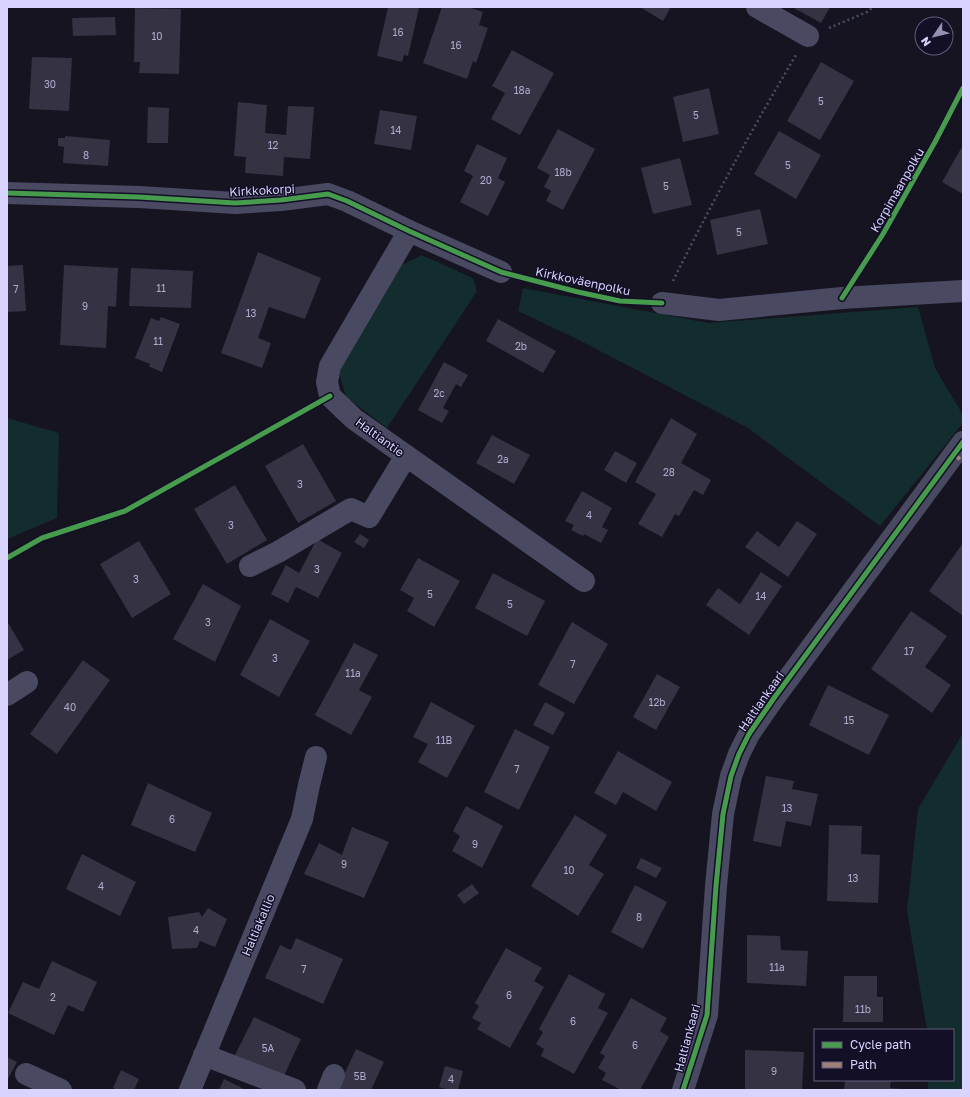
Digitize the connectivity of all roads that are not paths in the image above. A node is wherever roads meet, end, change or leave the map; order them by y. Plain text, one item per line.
1 (757, 7) edge
2 (808, 36) road end
3 (7, 193) edge
4 (409, 232) junction
5 (501, 272) dead end
6 (963, 291) edge
7 (662, 303) road end
8 (963, 442) edge
9 (406, 456) junction
10 (250, 566) dead end
11 (584, 582) dead end
12 (27, 682) dead end
13 (7, 695) edge
14 (316, 757) dead end
15 (204, 1055) junction
16 (26, 1074) dead end
17 (61, 1090) edge
18 (190, 1090) edge
19 (295, 1090) edge
20 (683, 1090) edge

1 - 2 street
3 - 4 street, Kirkkokorpi
4 - 5 street, Kirkkokorpi
4 - 9 street, Haltiantie
6 - 7 street
8 - 20 street, Haltiankaari
9 - 10 street
9 - 11 street, Haltiantie
12 - 13 street
14 - 15 street, Haltiakallio
15 - 18 street, Haltiakallio
15 - 19 street
16 - 17 street

